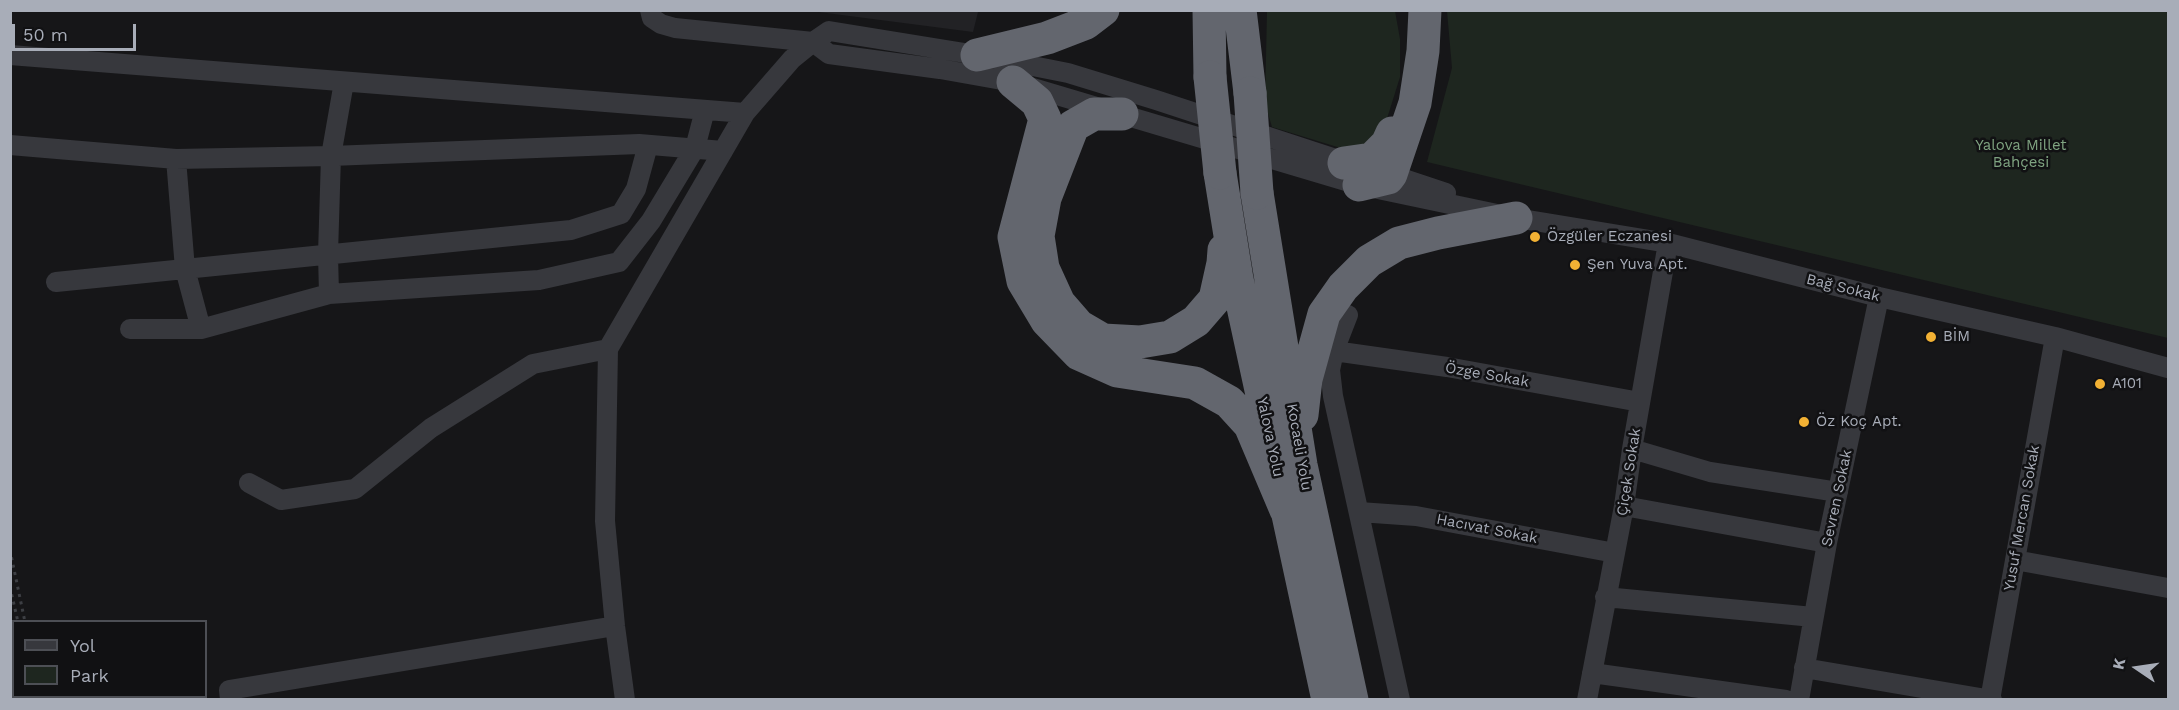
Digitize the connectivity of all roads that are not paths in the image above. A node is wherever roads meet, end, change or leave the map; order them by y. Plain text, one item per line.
1 (650, 10) edge
2 (1103, 10) edge
3 (1410, 10) edge
4 (1425, 10) edge
5 (1233, 12) edge
6 (813, 42) junction
7 (10, 55) edge
8 (977, 55) junction
9 (344, 82) junction
10 (1013, 82) junction
11 (705, 110) junction
12 (745, 113) junction
13 (1122, 114) junction
14 (648, 145) junction
15 (10, 146) edge
16 (695, 148) junction
17 (723, 151) junction
18 (331, 156) junction
19 (176, 159) junction
20 (1352, 174) junction
21 (1391, 174) junction
22 (1226, 209) junction
23 (1516, 219) junction
24 (1668, 243) junction
25 (328, 254) junction
26 (185, 269) junction
27 (56, 282) dead end
28 (329, 294) junction
29 (1879, 297) junction
30 (1348, 315) dead end
31 (130, 329) dead end
32 (201, 329) junction
33 (2055, 337) junction
34 (608, 349) junction
35 (1334, 351) junction
36 (2169, 368) edge
37 (1640, 402) junction
38 (1632, 449) junction
39 (1300, 465) junction
40 (249, 483) dead end
41 (1838, 492) junction
42 (1624, 506) junction
43 (1286, 510) junction
44 (1359, 512) junction
45 (1827, 543) junction
46 (1615, 553) junction
47 (2015, 560) junction
48 (2169, 588) edge
49 (1605, 597) junction
50 (1813, 617) junction
51 (615, 626) junction
52 (1804, 668) junction
53 (1592, 673) junction
54 (230, 699) edge
55 (625, 699) edge
56 (1328, 699) edge
57 (1352, 699) edge
58 (1400, 699) edge
59 (1587, 699) edge
60 (1786, 699) edge
61 (1799, 699) edge
62 (1991, 699) edge

1 - 6 street
2 - 8 highway
3 - 20 highway
4 - 21 highway
5 - 22 highway, Yalova Yolu, bridge
5 - 39 highway, Kocaeli̇ Yolu, bridge
6 - 8 street
6 - 10 street
6 - 12 street
7 - 9 street
8 - 20 street
9 - 11 street
9 - 18 street
10 - 13 street
10 - 43 highway
11 - 12 street
11 - 16 street
12 - 17 street
13 - 20 street
13 - 22 highway
14 - 16 street
14 - 18 street
14 - 25 street
15 - 19 street
16 - 17 street
16 - 28 street
17 - 34 street
18 - 19 street
18 - 25 street
19 - 26 street
20 - 21 highway
20 - 23 street
21 - 23 street
22 - 43 highway, Yalova Yolu
23 - 24 street, Bağ Sokak
23 - 39 highway
24 - 29 street, Bağ Sokak
24 - 37 street, Çiçek Sokak
25 - 26 street
25 - 28 street
26 - 27 street
26 - 32 street
28 - 32 street
29 - 33 street, Bağ Sokak
29 - 41 street, Sevren Sokak
30 - 35 street
31 - 32 street
33 - 36 street, Bağ Sokak
33 - 47 street, Yusuf Mercan Sokak
34 - 40 street
34 - 51 street
35 - 37 street, Özge Sokak
35 - 44 street
37 - 38 street, Çiçek Sokak
38 - 41 street
38 - 42 street, Çiçek Sokak
39 - 57 highway, Kocaeli̇ Yolu
41 - 45 street, Sevren Sokak
42 - 45 street
42 - 46 street, Çiçek Sokak
43 - 56 highway, Yalova Yolu
44 - 46 street, Hacıvat Sokak
44 - 58 street
45 - 50 street, Sevren Sokak
46 - 49 street, Çiçek Sokak
47 - 48 street
47 - 62 street, Yusuf Mercan Sokak
49 - 50 street
49 - 53 street, Çiçek Sokak
50 - 52 street, Sevren Sokak
51 - 54 street
51 - 55 street
52 - 61 street, Sevren Sokak
52 - 62 street
53 - 59 street, Çiçek Sokak
53 - 60 street

